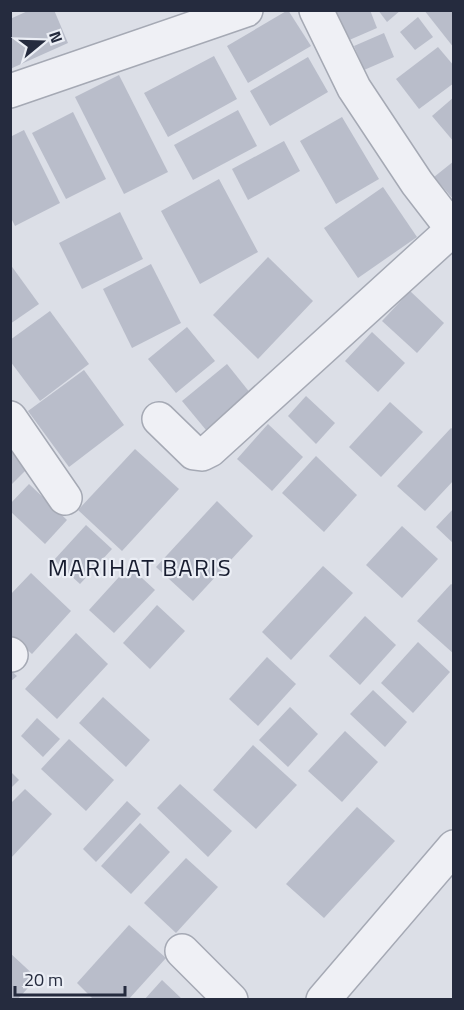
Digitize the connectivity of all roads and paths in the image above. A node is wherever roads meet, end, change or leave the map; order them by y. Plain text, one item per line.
1 (246, 10) edge
2 (316, 10) edge
3 (10, 91) edge
4 (453, 230) edge
5 (10, 418) edge
6 (159, 419) dead end
7 (65, 498) dead end
8 (453, 847) edge
9 (182, 951) dead end
10 (231, 999) edge
11 (323, 999) edge

1 - 3 street
2 - 4 street
4 - 6 street
5 - 7 street
8 - 11 street
9 - 10 street

